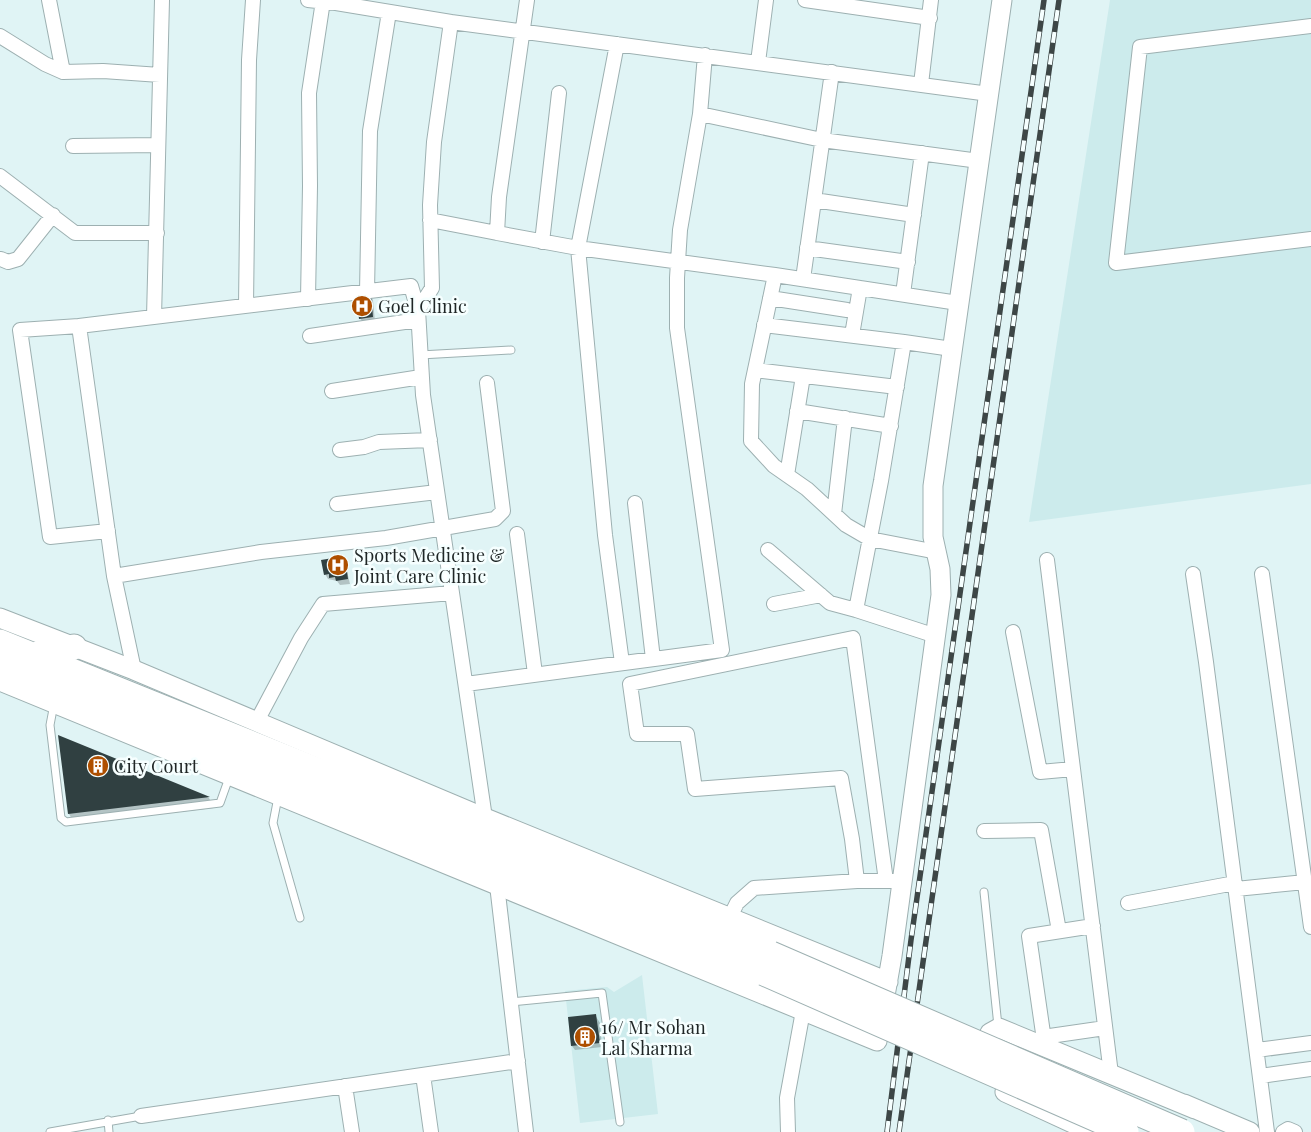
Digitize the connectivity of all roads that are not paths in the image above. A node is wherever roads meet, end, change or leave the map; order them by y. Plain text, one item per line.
1 (49, 0) edge
2 (162, 0) edge
3 (253, 0) edge
4 (308, 0) edge
5 (527, 0) edge
6 (766, 0) edge
7 (804, 0) edge
8 (931, 0) edge
9 (1002, 0) edge
10 (332, 1) edge
11 (389, 12) junction
12 (930, 18) junction
13 (452, 22) junction
14 (1311, 26) edge
15 (523, 32) junction
16 (0, 36) edge
17 (616, 44) junction
18 (705, 55) junction
19 (758, 62) junction
20 (62, 72) junction
21 (832, 72) junction
22 (160, 75) junction
23 (921, 84) junction
24 (560, 93) dead end
25 (988, 94) junction
26 (700, 114) junction
27 (822, 140) junction
28 (158, 145) junction
29 (73, 146) dead end
30 (922, 154) junction
31 (979, 161) junction
32 (0, 176) edge
33 (814, 200) junction
34 (914, 214) junction
35 (53, 215) junction
36 (430, 220) junction
37 (157, 232) junction
38 (497, 233) junction
39 (1311, 239) edge
40 (542, 242) junction
41 (578, 248) junction
42 (807, 248) junction
43 (0, 259) edge
44 (678, 261) junction
45 (908, 262) junction
46 (775, 275) junction
47 (432, 278) junction
48 (803, 279) junction
49 (411, 286) junction
50 (860, 288) junction
51 (367, 292) junction
52 (903, 294) junction
53 (770, 298) junction
54 (308, 299) junction
55 (958, 303) junction
56 (246, 306) junction
57 (847, 310) dead end
58 (418, 315) junction
59 (154, 317) junction
60 (79, 326) junction
61 (764, 326) junction
62 (852, 335) junction
63 (310, 336) dead end
64 (904, 342) junction
65 (952, 349) junction
66 (511, 350) dead end
67 (420, 355) junction
68 (755, 370) junction
69 (803, 376) junction
70 (421, 377) junction
71 (487, 383) dead end
72 (897, 387) junction
73 (332, 391) dead end
74 (797, 411) junction
75 (844, 418) junction
76 (891, 426) junction
77 (430, 440) junction
78 (340, 450) dead end
79 (787, 475) junction
80 (437, 492) junction
81 (635, 503) dead end
82 (337, 504) dead end
83 (834, 514) junction
84 (442, 527) junction
85 (108, 531) junction
86 (517, 534) dead end
87 (870, 539) junction
88 (768, 550) dead end
89 (936, 552) junction
90 (1047, 560) dead end
91 (1193, 574) dead end
92 (1262, 574) dead end
93 (114, 576) junction
94 (452, 593) junction
95 (821, 595) junction
96 (774, 604) dead end
97 (856, 610) junction
98 (0, 618) edge
99 (1013, 632) dead end
100 (936, 636) junction
101 (0, 642) edge
102 (74, 647) junction
103 (33, 655) junction
104 (653, 659) junction
105 (0, 662) edge
106 (622, 663) junction
107 (535, 674) junction
108 (0, 681) edge
109 (466, 684) junction
110 (126, 692) junction
111 (55, 703) junction
112 (258, 721) junction
113 (1073, 769) junction
114 (230, 775) junction
115 (278, 794) junction
116 (485, 818) junction
117 (984, 831) dead end
118 (857, 881) junction
119 (894, 881) junction
120 (1305, 882) junction
121 (497, 885) junction
122 (1236, 886) junction
123 (984, 892) dead end
124 (1128, 903) dead end
125 (730, 917) junction
126 (300, 918) dead end
127 (1093, 926) junction
128 (1311, 927) edge
129 (1059, 931) junction
130 (888, 982) junction
131 (511, 1002) junction
132 (803, 1012) junction
133 (999, 1028) junction
134 (1105, 1028) junction
135 (1044, 1042) junction
136 (1311, 1043) edge
137 (1257, 1050) junction
138 (518, 1061) junction
139 (1311, 1069) edge
140 (1111, 1074) joint
141 (423, 1075) junction
142 (1260, 1076) junction
143 (345, 1086) junction
144 (1195, 1109) junction
145 (141, 1116) joint
146 (108, 1120) junction
147 (620, 1122) dead end
148 (50, 1132) edge
149 (110, 1132) edge
150 (352, 1132) edge
151 (431, 1132) edge
152 (526, 1132) edge
153 (788, 1132) edge
154 (1092, 1132) edge
155 (1126, 1132) edge
156 (1173, 1132) edge
157 (1182, 1132) edge
158 (1250, 1132) edge
159 (1267, 1132) edge
160 (1283, 1132) edge
161 (1295, 1132) edge

1 - 20 street
2 - 22 street
3 - 56 street
4 - 10 street
5 - 15 street
6 - 19 street
7 - 12 street
8 - 12 street
9 - 25 street
10 - 11 street
10 - 54 street
11 - 13 street
11 - 51 street
12 - 23 street
13 - 15 street
13 - 36 street
14 - 39 street
15 - 17 street
15 - 38 street
16 - 20 street
17 - 18 street
17 - 41 street
18 - 19 street
18 - 26 street
19 - 21 street
20 - 22 street
21 - 23 street
21 - 27 street
22 - 28 street
23 - 25 street
24 - 40 street
25 - 31 street
26 - 27 street
26 - 44 street
27 - 30 street
27 - 33 street
28 - 29 street
28 - 37 street
30 - 31 street
30 - 34 street
31 - 55 street
32 - 35 street
33 - 34 street
33 - 42 street
34 - 45 street
35 - 37 street
35 - 43 street
36 - 38 street
36 - 47 street
37 - 59 street
38 - 40 street
40 - 41 street
41 - 44 street
41 - 106 street
42 - 45 street
42 - 48 street
44 - 46 street
44 - 104 street
45 - 52 street
46 - 48 street
46 - 53 street
47 - 49 street
47 - 58 street
48 - 50 street
49 - 51 street
49 - 58 street
50 - 52 street
50 - 62 street
51 - 54 street
52 - 55 street
53 - 57 street
53 - 61 street
54 - 56 street
55 - 65 street
56 - 59 street
58 - 63 street
58 - 67 street
59 - 60 street
60 - 85 street
60 - 85 street
61 - 62 street
61 - 68 street
62 - 64 street
64 - 65 street
64 - 72 street
65 - 89 street
66 - 67 lane
67 - 70 street
68 - 69 street
68 - 79 street
69 - 72 street
69 - 74 street
70 - 73 street
70 - 77 street
71 - 84 street
72 - 76 street
74 - 75 street
74 - 79 street
75 - 76 street
75 - 83 street
76 - 87 street
77 - 78 street
77 - 80 street
79 - 83 street
80 - 82 street
80 - 84 street
81 - 104 street
83 - 87 street
84 - 93 street
84 - 94 street
85 - 93 street
86 - 107 street
87 - 89 street
87 - 97 street
88 - 95 street
89 - 100 street
90 - 113 street
91 - 122 street
92 - 120 street
93 - 110 street
94 - 109 street
94 - 112 street
95 - 96 street
95 - 97 street
97 - 100 street
98 - 102 street
99 - 113 street
100 - 119 street
101 - 103 highway
102 - 103 highway
102 - 110 street
103 - 110 highway
104 - 106 street
105 - 110 highway
106 - 107 street
107 - 109 street
108 - 111 street
109 - 116 street
110 - 112 street
110 - 155 highway, bridge
110 - 157 highway, bridge
111 - 114 street
111 - 114 lane
112 - 116 street
113 - 127 street
114 - 115 street
115 - 121 street
115 - 126 lane
116 - 125 street
117 - 129 street
118 - 119 street
118 - 119 street
118 - 125 street
119 - 130 street
120 - 122 street
120 - 128 street
121 - 131 street
121 - 132 street
122 - 124 street
122 - 137 street
123 - 133 lane
125 - 130 street
127 - 129 street
127 - 134 street
129 - 135 street
130 - 132 street
131 - 138 street
131 - 147 lane
132 - 153 street
133 - 135 street
133 - 154 street
134 - 135 street
134 - 140 street
135 - 144 street
136 - 137 street
137 - 142 street
138 - 141 street
138 - 152 street
139 - 142 street
140 - 144 street
141 - 143 street
141 - 151 street
142 - 159 street
143 - 145 street
143 - 150 street
144 - 156 street
144 - 158 street
145 - 146 lane
146 - 148 lane
146 - 149 lane
160 - 161 street

